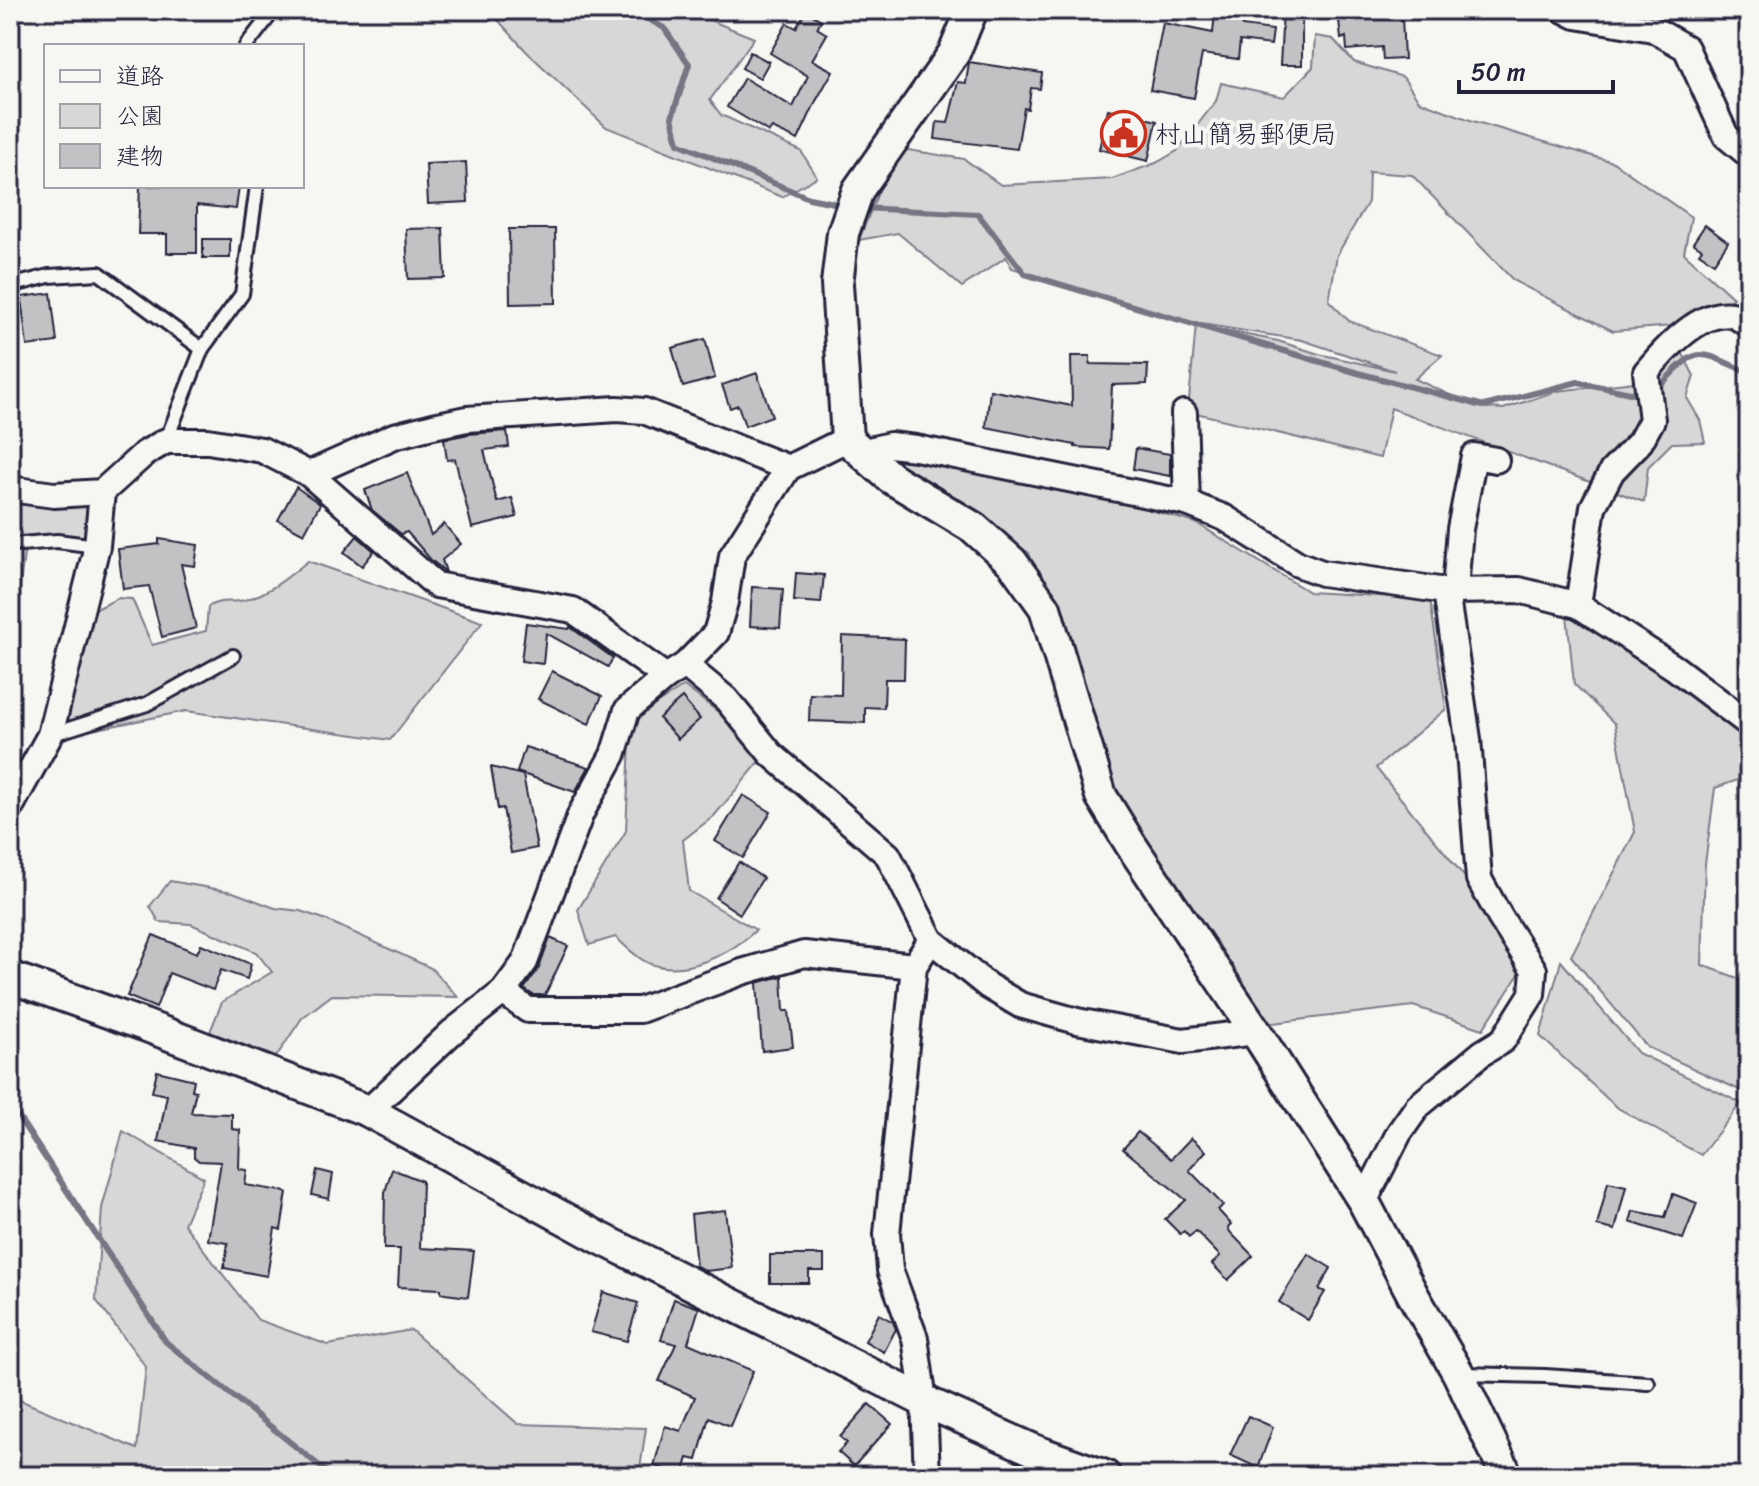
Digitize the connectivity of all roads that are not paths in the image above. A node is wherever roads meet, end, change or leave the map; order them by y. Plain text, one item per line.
1 (274, 10) edge
2 (972, 10) edge
3 (1564, 10) edge
4 (248, 44) edge
5 (1749, 155) edge
6 (257, 188) edge
7 (10, 286) edge
8 (1749, 324) edge
9 (202, 349) junction
10 (1184, 413) dead end
11 (166, 441) junction
12 (854, 446) junction
13 (1496, 460) dead end
14 (788, 468) junction
15 (309, 474) junction
16 (10, 489) edge
17 (102, 492) junction
18 (1187, 503) junction
19 (21, 544) dead end
20 (97, 546) junction
21 (1451, 590) junction
22 (1578, 605) junction
23 (233, 656) dead end
24 (675, 671) junction
25 (1749, 724) edge
26 (50, 735) junction
27 (10, 808) edge
28 (931, 940) junction
29 (914, 966) junction
30 (10, 977) edge
31 (503, 992) junction
32 (1256, 1032) junction
33 (368, 1111) junction
34 (1364, 1202) junction
35 (1458, 1373) junction
36 (1648, 1383) dead end
37 (924, 1401) junction
38 (927, 1476) edge
39 (1105, 1476) edge
40 (1507, 1476) edge

1 - 4 lane
2 - 12 street
3 - 5 street
6 - 9 lane
7 - 9 lane
8 - 22 street
9 - 11 lane
10 - 18 street
11 - 15 street
11 - 17 street
12 - 14 street
12 - 18 street
12 - 32 street
13 - 21 street
14 - 15 street
14 - 24 street
15 - 24 street
16 - 17 street
17 - 20 street
18 - 21 street
19 - 20 lane
20 - 26 street
21 - 22 street
21 - 34 street
22 - 25 street
23 - 26 lane
24 - 28 street
24 - 31 street
26 - 27 street
28 - 29 street
28 - 32 street
29 - 31 street
29 - 37 street
30 - 33 street
31 - 33 street
32 - 34 street
33 - 37 street
34 - 35 street
35 - 36 lane
35 - 40 street
37 - 38 street
37 - 39 street

